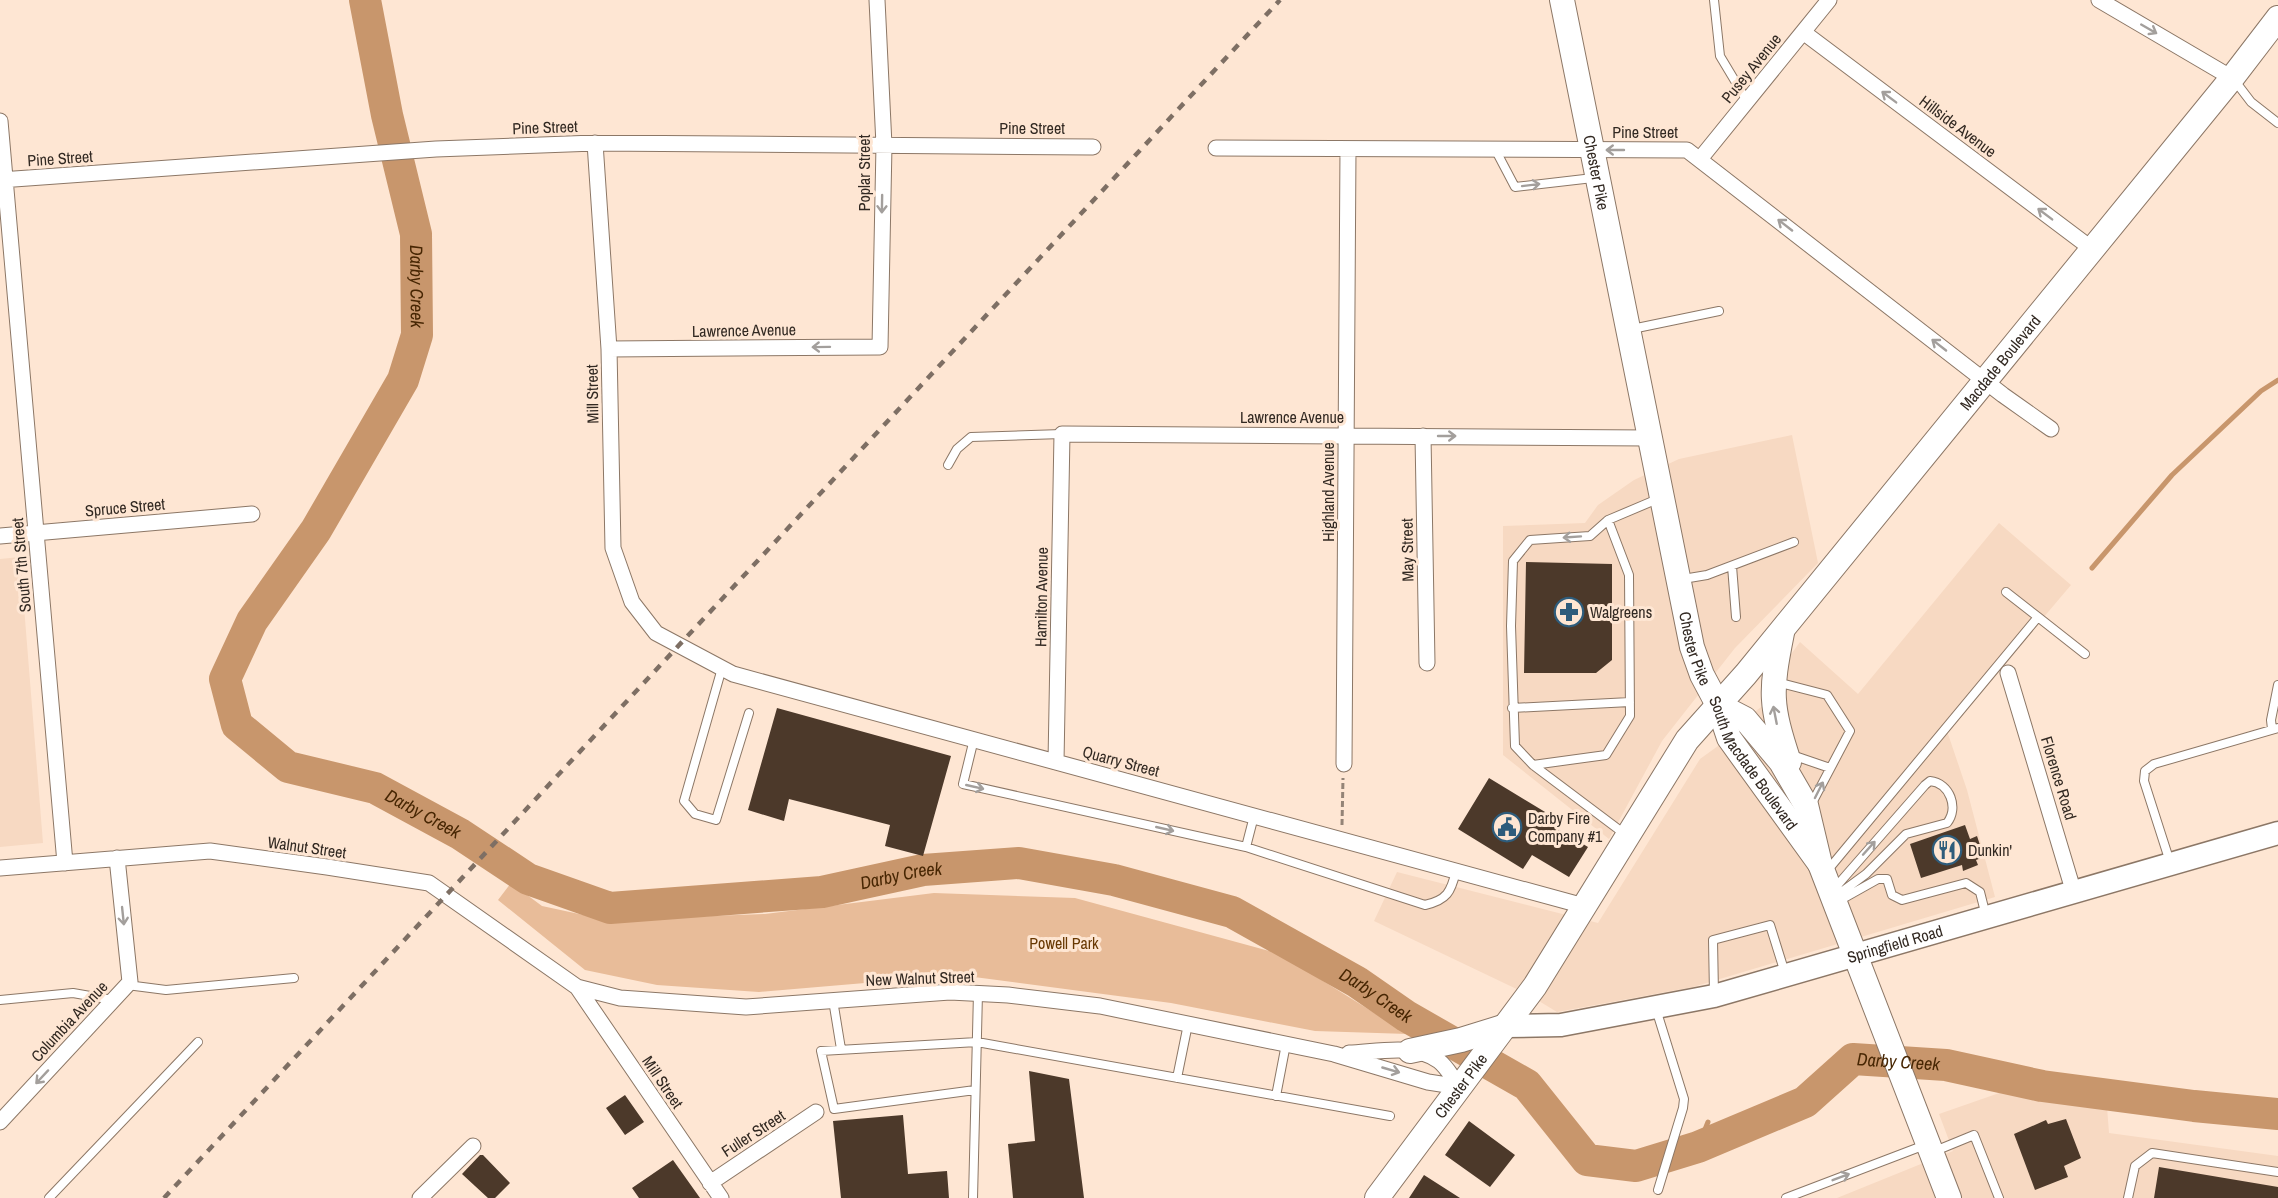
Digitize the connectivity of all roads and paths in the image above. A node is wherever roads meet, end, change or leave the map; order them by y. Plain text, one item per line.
1 (877, 0) edge
2 (1562, 0) edge
3 (1714, 0) edge
4 (1829, 0) edge
5 (2099, 0) edge
6 (2278, 18) edge
7 (1803, 32) junction
8 (2232, 78) junction
9 (1747, 101) junction
10 (0, 121) edge
11 (2278, 123) edge
12 (595, 143) junction
13 (884, 145) junction
14 (1093, 147) dead end
15 (1216, 148) dead end
16 (1348, 149) junction
17 (1495, 149) junction
18 (1592, 150) junction
19 (1700, 159) junction
20 (1597, 177) junction
21 (3, 180) edge
22 (2092, 249) junction
23 (1719, 310) dead end
24 (1628, 330) junction
25 (880, 347) joint
26 (609, 349) junction
27 (1985, 381) junction
28 (2051, 429) dead end
29 (1062, 434) junction
30 (1347, 436) junction
31 (1423, 436) junction
32 (1650, 438) junction
33 (948, 465) dead end
34 (1662, 498) junction
35 (252, 514) dead end
36 (1608, 520) junction
37 (36, 533) junction
38 (0, 536) edge
39 (1794, 542) dead end
40 (1732, 566) junction
41 (1678, 580) junction
42 (2006, 592) dead end
43 (2038, 616) junction
44 (1736, 617) dead end
45 (1783, 628) junction
46 (656, 633) joint
47 (2085, 654) dead end
48 (1427, 663) dead end
49 (722, 668) junction
50 (2008, 673) dead end
51 (1773, 681) junction
52 (2278, 685) edge
53 (1630, 702) junction
54 (1718, 705) junction
55 (1512, 708) junction
56 (749, 713) dead end
57 (2275, 728) edge
58 (974, 739) junction
59 (1786, 753) junction
60 (1056, 762) junction
61 (1344, 764) dead end
62 (1533, 765) junction
63 (1830, 768) junction
64 (1342, 782) dead end
65 (1803, 801) junction
66 (1254, 816) junction
67 (2278, 833) edge
68 (1628, 837) junction
69 (1342, 839) junction
70 (1246, 847) junction
71 (117, 858) junction
72 (65, 863) junction
73 (2171, 864) junction
74 (0, 868) edge
75 (1456, 871) junction
76 (1829, 886) junction
77 (2074, 893) junction
78 (1584, 906) junction
79 (1986, 918) junction
80 (1856, 954) junction
81 (1785, 975) junction
82 (294, 978) dead end
83 (127, 985) junction
84 (577, 987) junction
85 (978, 993) junction
86 (1714, 996) junction
87 (0, 1000) edge
88 (113, 1000) junction
89 (833, 1000) junction
90 (1656, 1008) junction
91 (1188, 1024) junction
92 (1506, 1026) junction
93 (198, 1042) dead end
94 (977, 1042) junction
95 (1286, 1044) junction
96 (842, 1048) junction
97 (1410, 1051) junction
98 (1334, 1053) junction
99 (1178, 1078) junction
100 (1467, 1078) junction
101 (975, 1090) junction
102 (1276, 1096) junction
103 (834, 1109) junction
104 (816, 1112) joint
105 (1390, 1116) dead end
106 (0, 1122) edge
107 (473, 1146) dead end
108 (1930, 1148) junction
109 (2278, 1172) edge
110 (710, 1183) junction
111 (1658, 1190) dead end
112 (49, 1198) edge
113 (420, 1198) edge
114 (721, 1198) edge
115 (973, 1198) edge
116 (1377, 1198) edge
117 (1786, 1198) edge
118 (1949, 1198) edge
119 (1999, 1198) edge
120 (2128, 1198) edge

1 - 13 street, Poplar Street
2 - 18 main road, Chester Pike
3 - 9 lane
4 - 7 street, Pusey Avenue
5 -> 8 street
6 - 8 main road, Macdade Boulevard
7 - 9 street, Pusey Avenue
22 -> 7 street, Hillside Avenue
8 - 11 lane
8 - 22 main road, Macdade Boulevard
9 - 19 street, Pusey Avenue
10 - 21 street, South 7th Street
12 - 13 street, Pine Street
12 - 21 street, Pine Street
12 - 26 street, Mill Street
13 - 14 street, Pine Street
13 -> 25 street, Poplar Street
15 - 16 street, Pine Street
16 - 17 street, Pine Street
16 - 30 street, Highland Avenue
17 - 18 street, Pine Street
17 -> 20 lane
19 -> 18 street, Pine Street
18 - 20 main road, Chester Pike
27 -> 19 street, Pine Street
20 - 24 main road, Chester Pike
21 - 37 street, South 7th Street
22 - 27 main road, Macdade Boulevard
23 - 24 lane
24 - 32 main road, Chester Pike
25 -> 26 street, Lawrence Avenue
26 - 46 street, Mill Street
27 - 28 street, Pine Street
27 - 45 main road, Macdade Boulevard
29 - 30 street, Lawrence Avenue
29 - 33 lane, Lawrence Avenue
29 - 60 street, Hamilton Avenue
30 - 31 street, Lawrence Avenue
30 - 61 street, Highland Avenue
31 -> 32 street, Lawrence Avenue
31 - 48 street, May Street
32 - 34 main road, Chester Pike
34 - 36 lane
34 - 41 main road, Chester Pike
35 - 37 street, Spruce Street
36 - 53 lane
36 -> 55 lane
37 - 38 street, Spruce Street
37 - 72 street, South 7th Street
39 - 40 lane
40 - 41 lane
40 - 44 lane
41 - 54 main road, Chester Pike
42 - 43 lane
43 - 47 lane
43 - 76 lane
45 - 51 main road
45 - 54 main road, Macdade Boulevard
46 - 49 street, Quarry Street
49 - 56 lane
49 - 58 street, Quarry Street
50 - 77 street, Florence Road
59 -> 51 main road
51 - 63 lane
52 - 57 lane
53 - 55 lane
53 - 62 lane
54 - 65 main road, South Macdade Boulevard
54 - 68 main road, Chester Pike
54 - 76 main road, South Macdade Boulevard
55 - 62 lane
57 - 73 lane
58 - 60 street, Quarry Street
58 -> 70 lane
59 - 63 lane
59 - 65 main road
60 - 66 street, Quarry Street
62 - 68 lane
65 -> 63 lane
64 - 69 path
65 - 76 main road, South Macdade Boulevard
66 - 69 street, Quarry Street
66 - 70 lane
67 - 73 main road, Springfield Road
68 - 78 main road, Chester Pike
69 - 75 street, Quarry Street
70 - 75 lane
71 - 72 street, Walnut Street
71 -> 83 street, Columbia Avenue
71 - 84 street, Walnut Street
72 - 74 street, Walnut Street
73 - 77 main road, Springfield Road
75 - 78 street, Quarry Street
76 -> 76 lane
76 - 79 lane
76 - 80 main road, South Macdade Boulevard
77 - 79 main road, Springfield Road
78 - 92 main road, Chester Pike
79 - 80 main road, Springfield Road
80 - 81 main road, Springfield Road
80 - 108 main road, South Macdade Boulevard
81 - 86 main road, Springfield Road
81 - 86 lane
82 - 83 lane
83 - 88 street, Columbia Avenue
84 - 89 street, New Walnut Street
84 - 110 street, Mill Street
85 - 89 street, New Walnut Street
85 - 91 street, New Walnut Street
85 - 94 lane
86 - 90 main road, Springfield Road
87 - 88 lane
88 -> 106 street, Columbia Avenue
89 - 96 lane
90 - 92 main road, Springfield Road
90 - 111 lane
91 - 95 street, New Walnut Street
91 - 99 lane
92 - 97 main road
92 - 100 main road, Chester Pike
93 - 112 lane
94 - 96 lane
94 - 99 lane
94 - 101 lane
95 - 98 street, New Walnut Street
95 - 102 lane
96 - 103 lane
97 - 98 street, New Walnut Street
97 - 100 street, New Walnut Street
98 -> 100 street, New Walnut Street
99 - 102 lane
100 - 116 main road, Chester Pike
101 - 103 lane
101 - 115 lane
102 - 105 lane
103 - 104 lane
104 - 110 street, Fuller Street
107 - 113 street
117 -> 108 lane
108 - 118 main road, South Macdade Boulevard
108 - 119 lane
109 - 120 lane
110 - 114 street, Mill Street

